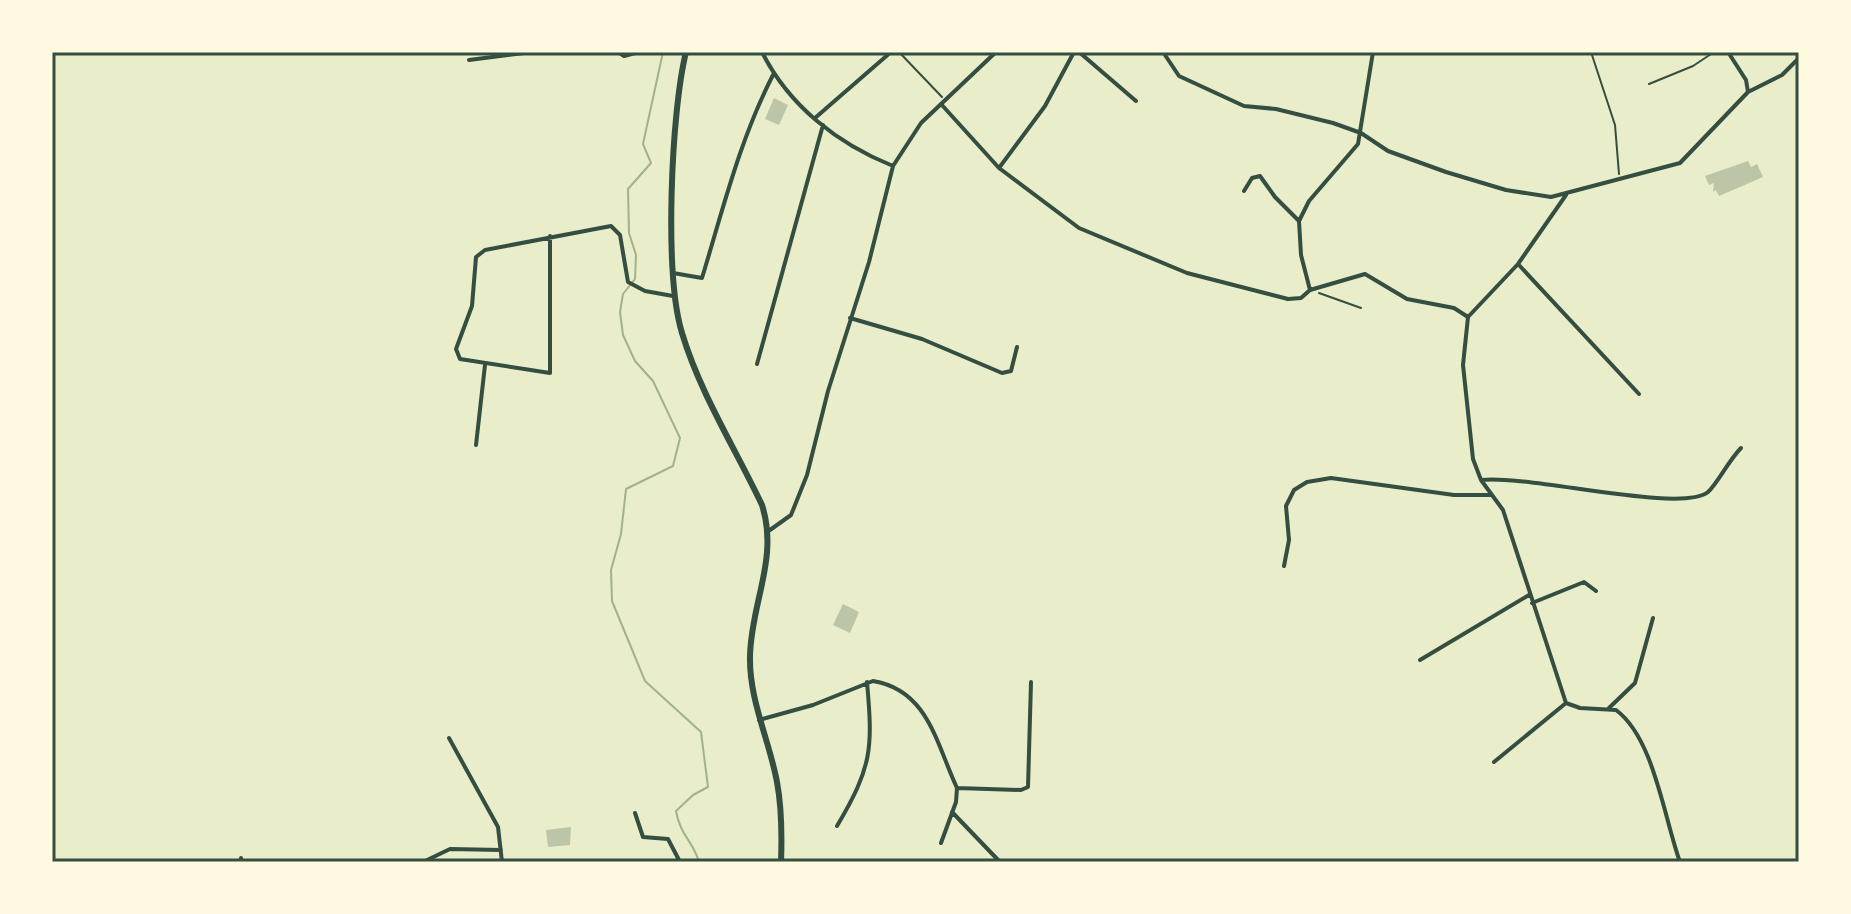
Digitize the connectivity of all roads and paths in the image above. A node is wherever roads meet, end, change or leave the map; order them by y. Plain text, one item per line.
1 (532, 52) edge
2 (618, 52) edge
3 (639, 52) edge
4 (686, 52) edge
5 (891, 52) edge
6 (899, 52) edge
7 (996, 52) edge
8 (1077, 52) edge
9 (1163, 52) edge
10 (1373, 52) edge
11 (1591, 52) edge
12 (1714, 52) edge
13 (1728, 52) edge
14 (765, 53) edge
15 (1799, 58) edge
16 (469, 60) dead end
17 (773, 75) junction
18 (1649, 84) dead end
19 (1748, 92) junction
20 (1136, 101) dead end
21 (944, 103) junction
22 (815, 118) junction
23 (823, 125) junction
24 (1361, 133) junction
25 (893, 166) junction
26 (999, 168) junction
27 (1619, 179) junction
28 (1244, 191) dead end
29 (1566, 195) junction
30 (1299, 221) junction
31 (550, 236) junction
32 (1518, 264) junction
33 (673, 273) junction
34 (1310, 290) junction
35 (673, 296) junction
36 (1361, 308) dead end
37 (1468, 317) junction
38 (850, 318) junction
39 (1017, 347) dead end
40 (757, 364) dead end
41 (485, 365) junction
42 (1639, 394) dead end
43 (476, 445) dead end
44 (1741, 448) dead end
45 (1481, 480) junction
46 (1493, 495) junction
47 (770, 530) junction
48 (1284, 566) dead end
49 (1596, 591) dead end
50 (1529, 595) junction
51 (1532, 603) junction
52 (1653, 618) dead end
53 (1420, 660) dead end
54 (867, 682) junction
55 (1031, 682) dead end
56 (1566, 703) junction
57 (1609, 708) junction
58 (759, 720) junction
59 (449, 738) dead end
60 (1494, 762) dead end
61 (957, 788) junction
62 (952, 812) junction
63 (635, 813) dead end
64 (837, 826) dead end
65 (941, 843) dead end
66 (502, 850) junction
67 (423, 862) edge
68 (502, 862) edge
69 (680, 862) edge
70 (781, 862) edge
71 (1000, 862) edge
72 (1680, 862) edge

1 - 16 street
2 - 3 street
4 - 33 main road
5 - 22 street
6 - 21 path
7 - 21 street
8 - 20 street
8 - 26 street
9 - 24 street
10 - 24 street
11 - 27 path
12 - 18 path
13 - 19 street
14 - 17 street
15 - 19 street
17 - 22 street
17 - 33 street
19 - 27 street
21 - 25 street
21 - 26 street
22 - 23 street
23 - 25 street
23 - 40 street
24 - 29 street
24 - 30 street
25 - 38 street
26 - 34 street
27 - 29 street
28 - 30 street
29 - 32 street
30 - 34 street
31 - 35 street
31 - 41 street
31 - 41 street
32 - 37 street
32 - 42 street
33 - 35 main road
34 - 36 path
34 - 37 street
35 - 47 main road
37 - 45 street
38 - 39 street
38 - 47 street
41 - 43 street
44 - 45 street
45 - 46 street
46 - 48 street
46 - 50 street
47 - 58 main road
49 - 51 street
50 - 51 street
50 - 53 street
51 - 56 street
52 - 57 street
54 - 58 street
54 - 61 street
54 - 64 street
55 - 61 street
56 - 57 street
56 - 60 street
57 - 72 street
58 - 70 main road
59 - 66 street
61 - 62 street
62 - 65 street
62 - 71 street
63 - 69 street
66 - 67 street
66 - 68 street

